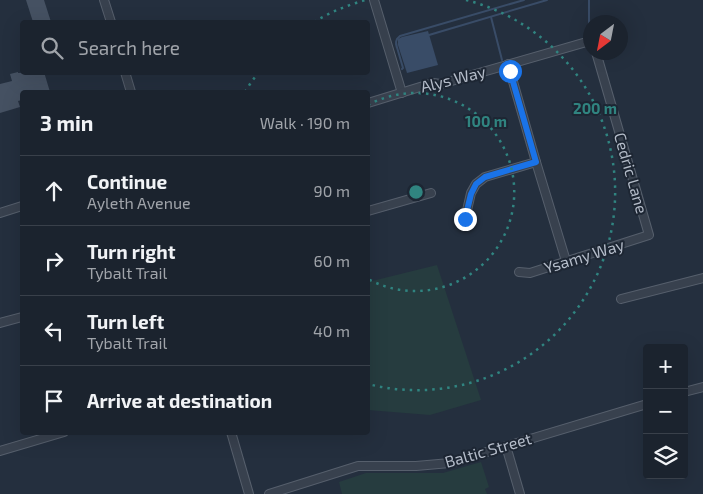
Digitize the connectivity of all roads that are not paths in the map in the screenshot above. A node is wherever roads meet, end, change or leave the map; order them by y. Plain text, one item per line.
1 (104, 0) edge
2 (374, 0) edge
3 (109, 20) edge
4 (583, 43) edge
5 (598, 60) edge
6 (508, 64) junction
7 (126, 75) edge
8 (130, 90) edge
9 (402, 93) junction
10 (370, 102) edge
11 (536, 162) junction
12 (431, 193) dead end
13 (20, 207) edge
14 (370, 210) edge
15 (0, 213) edge
16 (465, 219) dead end
17 (650, 235) joint
18 (566, 261) junction
19 (519, 272) dead end
20 (703, 278) edge
21 (621, 299) dead end
22 (20, 318) edge
23 (0, 323) edge
24 (703, 387) edge
25 (688, 391) edge
26 (643, 405) edge
27 (54, 435) edge
28 (232, 435) edge
29 (506, 446) junction
30 (0, 451) edge
31 (249, 494) edge
32 (269, 494) edge
33 (520, 494) edge

1 - 3 street
2 - 9 street
4 - 6 street, Alys Way
5 - 17 street, Cedric Lane
6 - 9 street, Alys Way
6 - 11 street
7 - 8 street
9 - 10 street, Alys Way
11 - 16 street
11 - 18 street
12 - 14 street
13 - 15 street
17 - 18 street, Ysamy Way
18 - 19 street, Ysamy Way
20 - 21 street
22 - 23 street
24 - 25 street
26 - 29 street, Baltic Street
27 - 30 street
28 - 31 street
29 - 32 street, Baltic Street
29 - 33 street

